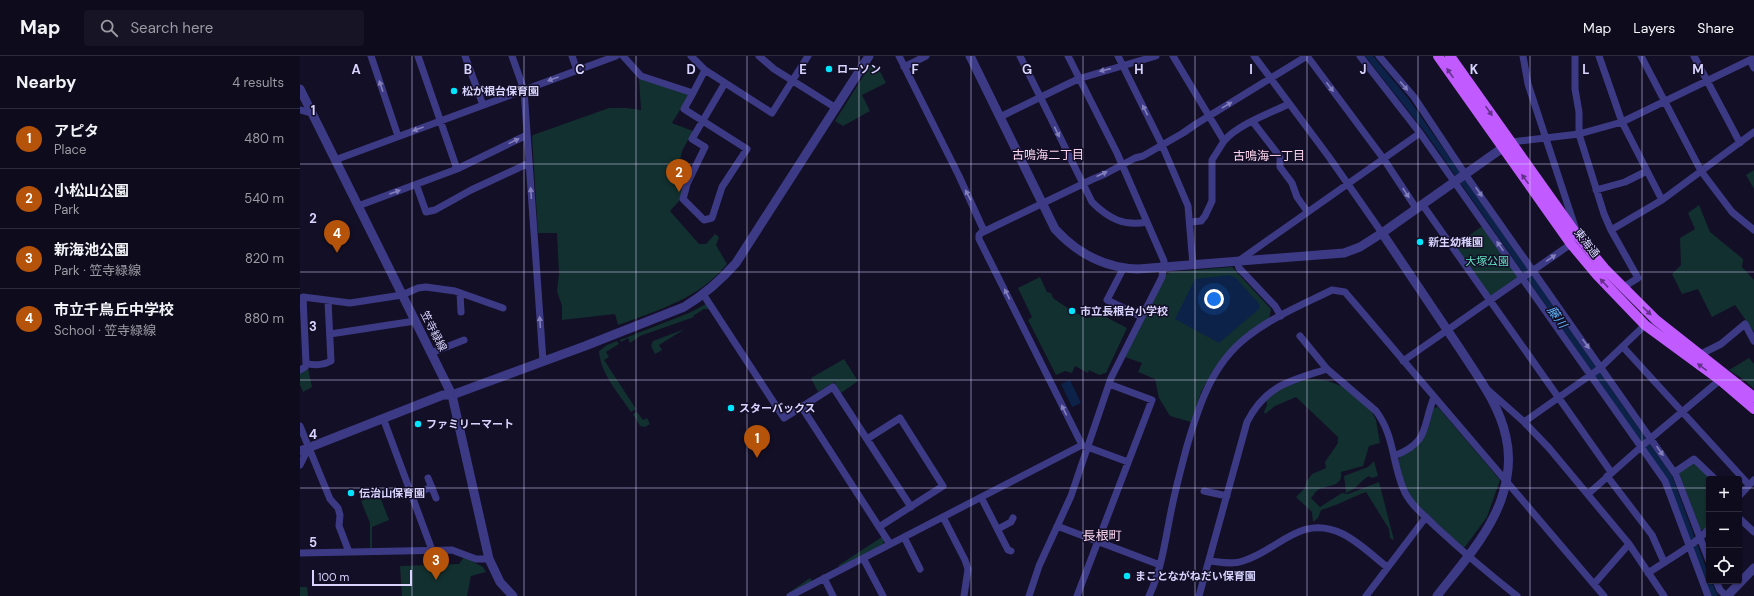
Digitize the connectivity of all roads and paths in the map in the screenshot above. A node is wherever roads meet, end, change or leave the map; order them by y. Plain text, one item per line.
1 (371, 56) edge
2 (418, 56) edge
3 (466, 56) edge
4 (512, 56) edge
5 (572, 56) edge
6 (616, 56) edge
7 (623, 56) edge
8 (691, 56) edge
9 (759, 56) edge
10 (808, 56) edge
11 (869, 56) edge
12 (899, 56) edge
13 (926, 56) edge
14 (970, 56) edge
15 (1020, 56) edge
16 (1068, 56) edge
17 (1118, 56) edge
18 (1156, 56) edge
19 (1173, 56) edge
20 (1254, 56) edge
21 (1360, 56) edge
22 (1379, 56) edge
23 (1438, 56) edge
24 (1450, 56) edge
25 (1523, 56) edge
26 (1575, 56) edge
27 (1599, 56) edge
28 (1641, 56) edge
29 (1694, 56) edge
30 (1752, 59) edge
31 (1123, 66) junction
32 (904, 67) junction
33 (1754, 68) edge
34 (577, 70) junction
35 (705, 70) junction
36 (1271, 78) junction
37 (793, 79) junction
38 (1078, 79) junction
39 (1707, 81) junction
40 (726, 83) junction
41 (300, 89) edge
42 (524, 90) junction
43 (693, 93) junction
44 (1041, 97) junction
45 (1664, 102) junction
46 (1289, 104) junction
47 (483, 105) junction
48 (836, 108) junction
49 (300, 110) edge
50 (312, 113) junction
51 (1208, 116) junction
52 (1000, 118) junction
53 (702, 120) junction
54 (440, 121) junction
55 (1253, 122) junction
56 (1622, 122) junction
57 (1420, 132) junction
58 (1754, 132) edge
59 (1579, 134) junction
60 (527, 135) junction
61 (398, 136) junction
62 (1546, 138) junction
63 (1224, 141) junction
64 (1740, 143) junction
65 (1162, 145) junction
66 (1506, 145) junction
67 (1383, 158) junction
68 (335, 160) junction
69 (528, 163) junction
70 (1121, 165) junction
71 (457, 169) junction
72 (1647, 171) junction
73 (1701, 171) junction
74 (1460, 178) junction
75 (1347, 183) junction
76 (416, 184) junction
77 (1082, 184) junction
78 (1596, 190) junction
79 (1662, 200) junction
80 (1042, 203) junction
81 (358, 206) junction
82 (1419, 206) junction
83 (1307, 212) junction
84 (1147, 222) junction
85 (1190, 222) junction
86 (1611, 230) junction
87 (1754, 230) edge
88 (984, 231) junction
89 (1382, 233) junction
90 (1577, 235) junction
91 (1571, 244) junction
92 (1236, 262) junction
93 (1193, 264) junction
94 (1164, 268) junction
95 (1123, 269) junction
96 (1532, 271) junction
97 (1523, 277) junction
98 (1622, 288) junction
99 (460, 293) junction
100 (703, 294) junction
101 (402, 295) junction
102 (328, 300) junction
103 (1490, 301) junction
104 (502, 308) dead end
105 (461, 312) dead end
106 (1281, 316) junction
107 (1142, 317) junction
108 (416, 321) junction
109 (1645, 325) junction
110 (1448, 330) junction
111 (330, 334) junction
112 (1300, 336) dead end
113 (464, 340) dead end
114 (1754, 341) edge
115 (1623, 347) junction
116 (432, 352) junction
117 (1699, 355) junction
118 (543, 361) junction
119 (1403, 361) junction
120 (1600, 368) junction
121 (1327, 369) junction
122 (1592, 375) junction
123 (1720, 380) junction
124 (1109, 384) junction
125 (1483, 385) junction
126 (452, 395) junction
127 (1434, 397) junction
128 (1754, 397) edge
129 (1558, 398) junction
130 (801, 406) junction
131 (1754, 409) edge
132 (1682, 412) junction
133 (383, 418) junction
134 (1524, 422) junction
135 (300, 426) edge
136 (867, 439) junction
137 (1650, 439) junction
138 (1084, 446) junction
139 (1642, 446) junction
140 (309, 447) junction
141 (300, 451) edge
142 (1394, 456) junction
143 (1128, 462) junction
144 (300, 465) edge
145 (1675, 472) junction
146 (1609, 474) junction
147 (1712, 476) edge
148 (428, 478) dead end
149 (1506, 482) junction
150 (1752, 483) edge
151 (432, 487) junction
152 (1204, 490) dead end
153 (1742, 493) edge
154 (1588, 494) junction
155 (412, 495) junction
156 (1227, 496) junction
157 (981, 497) junction
158 (436, 498) dead end
159 (911, 507) junction
160 (943, 517) junction
161 (1426, 517) junction
162 (1013, 518) dead end
163 (1742, 521) edge
164 (1057, 526) junction
165 (879, 527) junction
166 (998, 529) junction
167 (1706, 532) edge
168 (1754, 532) edge
169 (904, 537) junction
170 (1699, 539) junction
171 (1098, 542) junction
172 (890, 544) junction
173 (1629, 544) junction
174 (1690, 545) junction
175 (432, 550) junction
176 (1011, 551) dead end
177 (349, 552) junction
178 (300, 553) edge
179 (1706, 554) edge
180 (1467, 556) junction
181 (863, 558) junction
182 (489, 559) junction
183 (1209, 561) junction
184 (1664, 562) junction
185 (1160, 565) junction
186 (1387, 567) junction
187 (1754, 568) edge
188 (920, 569) dead end
189 (1648, 573) junction
190 (824, 578) junction
191 (1594, 584) junction
192 (1717, 584) edge
193 (513, 596) edge
194 (790, 596) edge
195 (833, 596) edge
196 (883, 596) edge
197 (964, 596) edge
198 (1029, 596) edge
199 (1077, 596) edge
200 (1149, 596) edge
201 (1199, 596) edge
202 (1366, 596) edge
203 (1437, 596) edge
204 (1517, 596) edge
205 (1604, 596) edge
206 (1664, 596) edge
207 (1708, 596) edge
208 (1727, 596) edge

61 -> 1 street
2 - 54 street
3 - 47 street
4 - 42 street
5 - 34 street
6 - 34 street
7 - 43 street
8 - 35 street
9 - 37 street
10 - 37 street
11 - 48 street
12 - 32 street
13 - 32 street
14 - 52 street
15 - 44 street
16 - 38 street
17 - 31 street
18 - 31 street
19 - 51 street
20 - 36 street
21 - 57 street
22 -> 74 street
66 -> 23 main road, 東海通
24 -> 66 main road, 東海通
25 - 62 street
26 - 59 street
27 - 56 street
28 - 45 street
29 - 39 street
30 - 33 street
30 - 39 street
31 -> 38 street
65 -> 31 street
88 -> 32 street
34 -> 42 street
35 - 40 street
35 - 43 street
36 - 46 street
51 -> 36 street
36 -> 67 street
37 - 40 street
37 - 48 street
38 - 44 street
38 - 70 street
39 - 45 street
39 - 64 street
40 - 53 street
41 - 50 street, 笠寺緑線
42 - 47 street
42 - 60 street
43 - 53 street
44 - 52 street
44 -> 77 street
45 - 56 street
45 - 73 street
46 - 55 street
46 - 75 street
47 - 54 street
48 - 100 street
49 - 50 street
50 - 68 street, 笠寺緑線
51 - 63 street
51 - 65 street
52 - 80 street
53 - 53 street
54 -> 61 street
54 - 71 street
55 - 63 street
55 - 83 street
56 - 59 street
56 - 72 street
57 - 67 street
57 - 74 street
58 - 64 street
59 - 62 street
59 - 78 street
60 - 69 street
71 -> 60 street
61 - 68 street
62 - 66 street
62 - 90 street
63 - 85 street
64 - 73 street
65 - 70 street
65 - 85 street
66 - 74 street
66 - 90 main road, 東海通
91 -> 66 main road, 東海通
67 - 75 street
67 -> 82 street
68 - 81 street, 笠寺緑線
69 - 76 street
118 -> 69 street
77 -> 70 street
70 - 84 street
71 - 76 street
72 - 78 street
72 - 79 street
73 - 79 street
73 - 87 street
74 - 82 street
74 -> 96 street
97 -> 74 street
75 - 83 street
75 - 89 street
81 -> 76 street
77 - 80 street
77 - 84 street
78 - 86 street
79 - 86 street
80 - 88 street
80 - 95 street
81 - 101 street, 笠寺緑線
82 - 89 street
82 - 103 street
83 - 92 street
84 - 94 street
85 - 93 street
86 - 98 street
138 -> 88 street
89 - 92 street
89 - 110 street
90 - 91 street
90 - 98 main road, 東海通
96 -> 91 street
109 -> 91 main road, 東海通
92 - 93 street
92 - 106 street
93 - 94 street
94 - 95 street
94 - 107 street
95 - 107 street
96 - 97 street
96 -> 120 street
97 - 103 street
97 - 122 street
98 -> 117 main road, 東海通
99 - 101 street
99 - 104 street
99 - 105 street
100 - 118 street
100 - 130 street
101 - 102 street
101 - 108 street, 笠寺緑線
102 - 111 street
102 - 111 street
103 - 110 street
103 - 129 street
106 - 119 street
106 - 185 street
107 - 124 street
108 - 111 street
108 - 116 street, 笠寺緑線
109 - 115 street
123 -> 109 main road, 東海通
110 - 119 street
110 - 125 street
112 - 121 street
113 - 116 street
114 - 117 street
115 - 120 street
115 - 132 street
116 - 126 street, 笠寺緑線
117 - 128 main road, 東海通
118 - 126 street
119 - 127 street
120 - 122 street
120 - 137 street
121 - 142 street
121 - 156 street
122 - 129 street
122 - 139 street
123 - 131 main road, 東海通
123 - 132 street
124 - 138 street
124 - 143 street
125 - 134 street
125 - 149 street
126 - 133 street
126 - 182 street, 笠寺緑線
127 - 142 street
127 - 149 street
129 - 134 street
129 - 146 street
130 - 136 street
130 - 165 street
132 - 137 street
132 - 150 street
133 - 140 street
133 - 155 street
134 - 154 street
135 - 140 street
136 - 159 street
136 - 159 street
137 - 139 street
137 -> 145 street
138 - 143 street
138 - 157 street
138 - 164 street
139 - 146 street
139 - 174 street
140 - 141 street
140 - 144 street
140 - 177 street
142 - 161 street
143 - 171 street
145 - 147 street
145 - 170 street
146 - 154 street
146 - 184 street
148 - 151 street
149 - 180 street
149 - 191 street
150 - 153 street
151 - 155 street
151 - 158 street
152 - 156 street
154 - 173 street
155 - 175 street
156 - 183 street
157 - 160 street
157 - 166 street
159 - 165 street
160 - 169 street
160 - 197 street
161 - 180 street
161 - 186 street
162 - 166 street
163 - 168 street
164 - 171 street
164 - 198 street
165 - 172 street
166 - 176 street
167 - 170 street
169 - 172 street
169 - 188 street
170 - 174 street
170 - 179 street
171 - 185 street
171 - 199 street
172 - 181 street
173 - 189 street
173 - 191 street
174 - 184 street
174 - 207 street
175 - 177 street
175 - 182 street
177 - 178 street
180 - 203 street
180 - 204 street
181 - 190 street
181 - 196 street
182 - 193 street, 笠寺緑線
183 - 186 street
183 - 201 street
184 - 189 street
185 - 200 street
186 - 202 street
187 - 208 street
189 - 206 street
190 - 194 street
190 - 195 street
191 - 205 street
192 - 208 street

